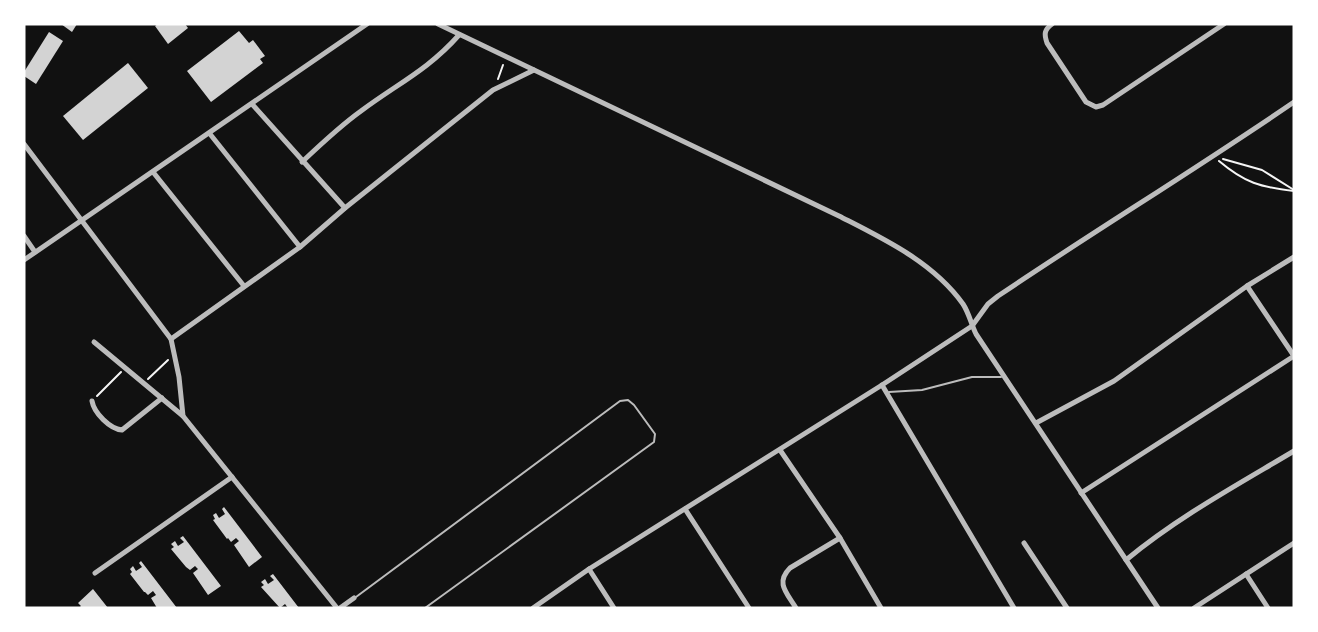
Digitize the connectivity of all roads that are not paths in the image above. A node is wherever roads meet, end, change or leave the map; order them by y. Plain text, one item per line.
1 (367, 24) edge
2 (438, 24) edge
3 (1052, 24) edge
4 (1224, 24) edge
5 (459, 35) junction
6 (534, 70) junction
7 (1294, 102) edge
8 (252, 104) junction
9 (210, 134) junction
10 (24, 144) edge
11 (302, 162) junction
12 (153, 172) junction
13 (345, 208) junction
14 (82, 220) junction
15 (24, 236) edge
16 (300, 247) junction
17 (35, 252) junction
18 (1294, 257) edge
19 (24, 260) edge
20 (243, 286) junction
21 (1247, 286) junction
22 (972, 326) junction
23 (171, 339) junction
24 (94, 342) dead end
25 (1294, 356) edge
26 (1005, 377) junction
27 (882, 386) junction
28 (886, 392) junction
29 (162, 398) junction
30 (92, 401) road end
31 (183, 416) junction
32 (1036, 423) junction
33 (780, 450) junction
34 (1294, 451) edge
35 (232, 477) junction
36 (1081, 493) junction
37 (685, 509) junction
38 (840, 538) junction
39 (1024, 543) dead end
40 (1294, 543) edge
41 (1126, 560) junction
42 (589, 569) junction
43 (95, 573) dead end
44 (1246, 574) junction
45 (354, 598) joint
46 (339, 608) edge
47 (425, 608) edge
48 (533, 608) edge
49 (614, 608) edge
50 (749, 608) edge
51 (796, 608) edge
52 (881, 608) edge
53 (1014, 608) edge
54 (1067, 608) edge
55 (1158, 608) edge
56 (1194, 608) edge
57 (1268, 608) edge

1 - 8 street
2 - 5 street
3 - 4 street
5 - 6 street
5 - 11 street
6 - 13 street
6 - 22 street
7 - 22 street
8 - 9 street
8 - 11 street
9 - 12 street
9 - 16 street
10 - 14 street
11 - 13 street
12 - 14 street
12 - 20 street
13 - 16 street
14 - 17 street
14 - 23 street
15 - 17 street
16 - 20 street
17 - 19 street
18 - 21 street
20 - 23 street
21 - 25 street
21 - 32 street
22 - 26 street
22 - 27 street
23 - 31 street
24 - 29 street
25 - 36 street
26 - 28 lane
26 - 32 street
27 - 28 street
27 - 33 street
28 - 53 street
29 - 30 street
29 - 31 street
31 - 35 street
32 - 36 street
33 - 37 street
33 - 38 street
34 - 41 street
35 - 43 street
35 - 46 street
36 - 41 street
37 - 42 street
37 - 50 street
38 - 51 street
38 - 52 street
39 - 54 street
40 - 44 street
41 - 55 street
42 - 48 street
42 - 49 street
44 - 56 street
44 - 57 street
45 - 46 street
45 - 47 lane

